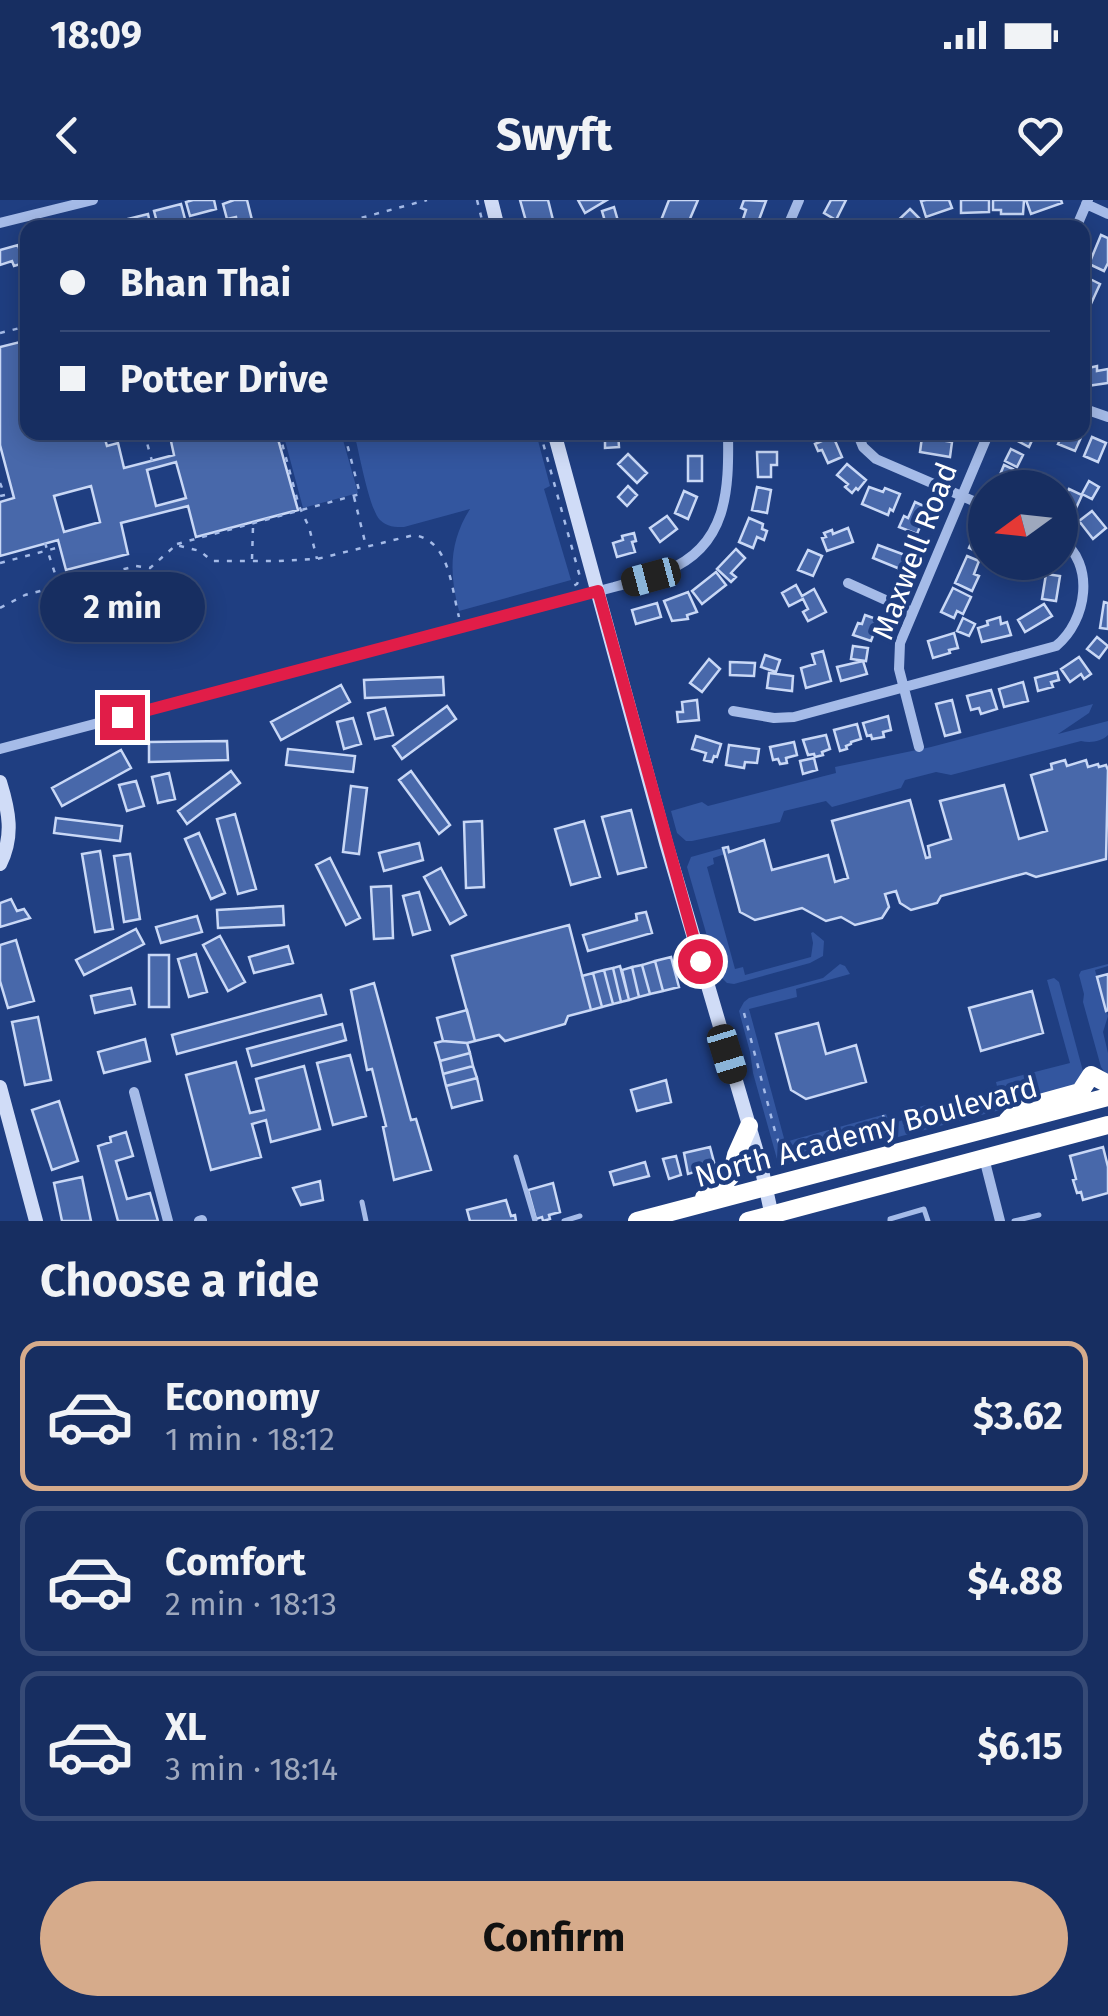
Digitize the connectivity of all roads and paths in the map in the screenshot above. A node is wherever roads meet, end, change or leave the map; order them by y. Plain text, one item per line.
1 (93, 200) edge
2 (426, 200) edge
3 (1087, 202) edge
4 (1108, 214) edge
5 (353, 220) edge
6 (0, 223) edge
7 (146, 440) edge
8 (281, 440) edge
9 (346, 440) edge
10 (542, 440) edge
11 (556, 440) edge
12 (728, 440) edge
13 (860, 440) edge
14 (986, 440) edge
15 (152, 460) dead end
16 (0, 483) edge
17 (12, 487) dead end
18 (3, 488) junction
19 (0, 496) edge
20 (354, 496) junction
21 (962, 496) junction
22 (968, 499) edge
23 (303, 511) junction
24 (254, 524) junction
25 (45, 544) dead end
26 (176, 545) junction
27 (366, 546) junction
28 (60, 548) dead end
29 (48, 550) junction
30 (317, 559) junction
31 (1078, 559) edge
32 (252, 560) junction
33 (0, 563) edge
34 (848, 583) dead end
35 (577, 584) dead end
36 (59, 588) junction
37 (598, 591) junction
38 (0, 608) edge
39 (912, 612) junction
40 (459, 617) dead end
41 (904, 689) junction
42 (734, 711) dead end
43 (919, 747) dead end
44 (0, 749) edge
45 (0, 782) edge
46 (0, 864) edge
47 (744, 1013) dead end
48 (1108, 1084) edge
49 (0, 1086) edge
50 (134, 1092) dead end
51 (1012, 1097) dead end
52 (1108, 1097) edge
53 (883, 1115) dead end
54 (1003, 1125) junction
55 (749, 1126) junction
56 (1108, 1126) edge
57 (888, 1128) junction
58 (516, 1157) dead end
59 (984, 1158) junction
60 (766, 1186) junction
61 (854, 1193) junction
62 (362, 1202) dead end
63 (692, 1206) junction
64 (1039, 1214) dead end
65 (580, 1216) dead end
66 (772, 1218) edge
67 (888, 1220) edge
68 (36, 1221) edge
69 (168, 1221) edge
70 (366, 1221) edge
71 (535, 1221) edge
72 (564, 1221) edge
73 (637, 1221) edge
74 (748, 1221) edge
75 (807, 1221) edge
76 (928, 1221) edge
77 (1000, 1221) edge
78 (1014, 1221) edge

1 - 6 street
2 - 5 path
3 - 4 street
7 - 15 path
8 - 23 path
9 - 20 path
10 - 35 path
11 - 37 main road
12 - 37 street
13 - 21 street
14 - 21 street, Maxwell Road
16 - 18 path
17 - 18 path
18 - 19 path
20 - 23 path
20 - 27 path
21 - 22 street
21 - 39 street, Maxwell Road
23 - 24 path
23 - 30 path
24 - 26 path
24 - 32 path
25 - 29 path
26 - 32 path
26 - 36 path
27 - 30 path
27 - 40 path
28 - 29 path
29 - 33 path
29 - 36 path
30 - 32 path
31 - 41 street
34 - 39 street
36 - 38 path
37 - 44 street
37 - 55 main road
39 - 41 street, Maxwell Road
41 - 42 street
41 - 43 street, Maxwell Road
45 - 46 main road
47 - 57 path
48 - 54 highway
49 - 68 main road
50 - 69 street
51 - 57 path
52 - 54 highway, North Academy Boulevard
53 - 57 path
54 - 60 highway, North Academy Boulevard
55 - 60 main road
55 - 63 highway
56 - 59 highway, North Academy Boulevard
58 - 71 lane
59 - 61 highway, North Academy Boulevard
59 - 77 street
60 - 63 highway, North Academy Boulevard
60 - 66 main road
61 - 66 highway, North Academy Boulevard
61 - 75 highway
62 - 70 lane
63 - 73 highway, North Academy Boulevard
64 - 78 lane
65 - 72 lane
66 - 74 highway, North Academy Boulevard
67 - 76 lane

